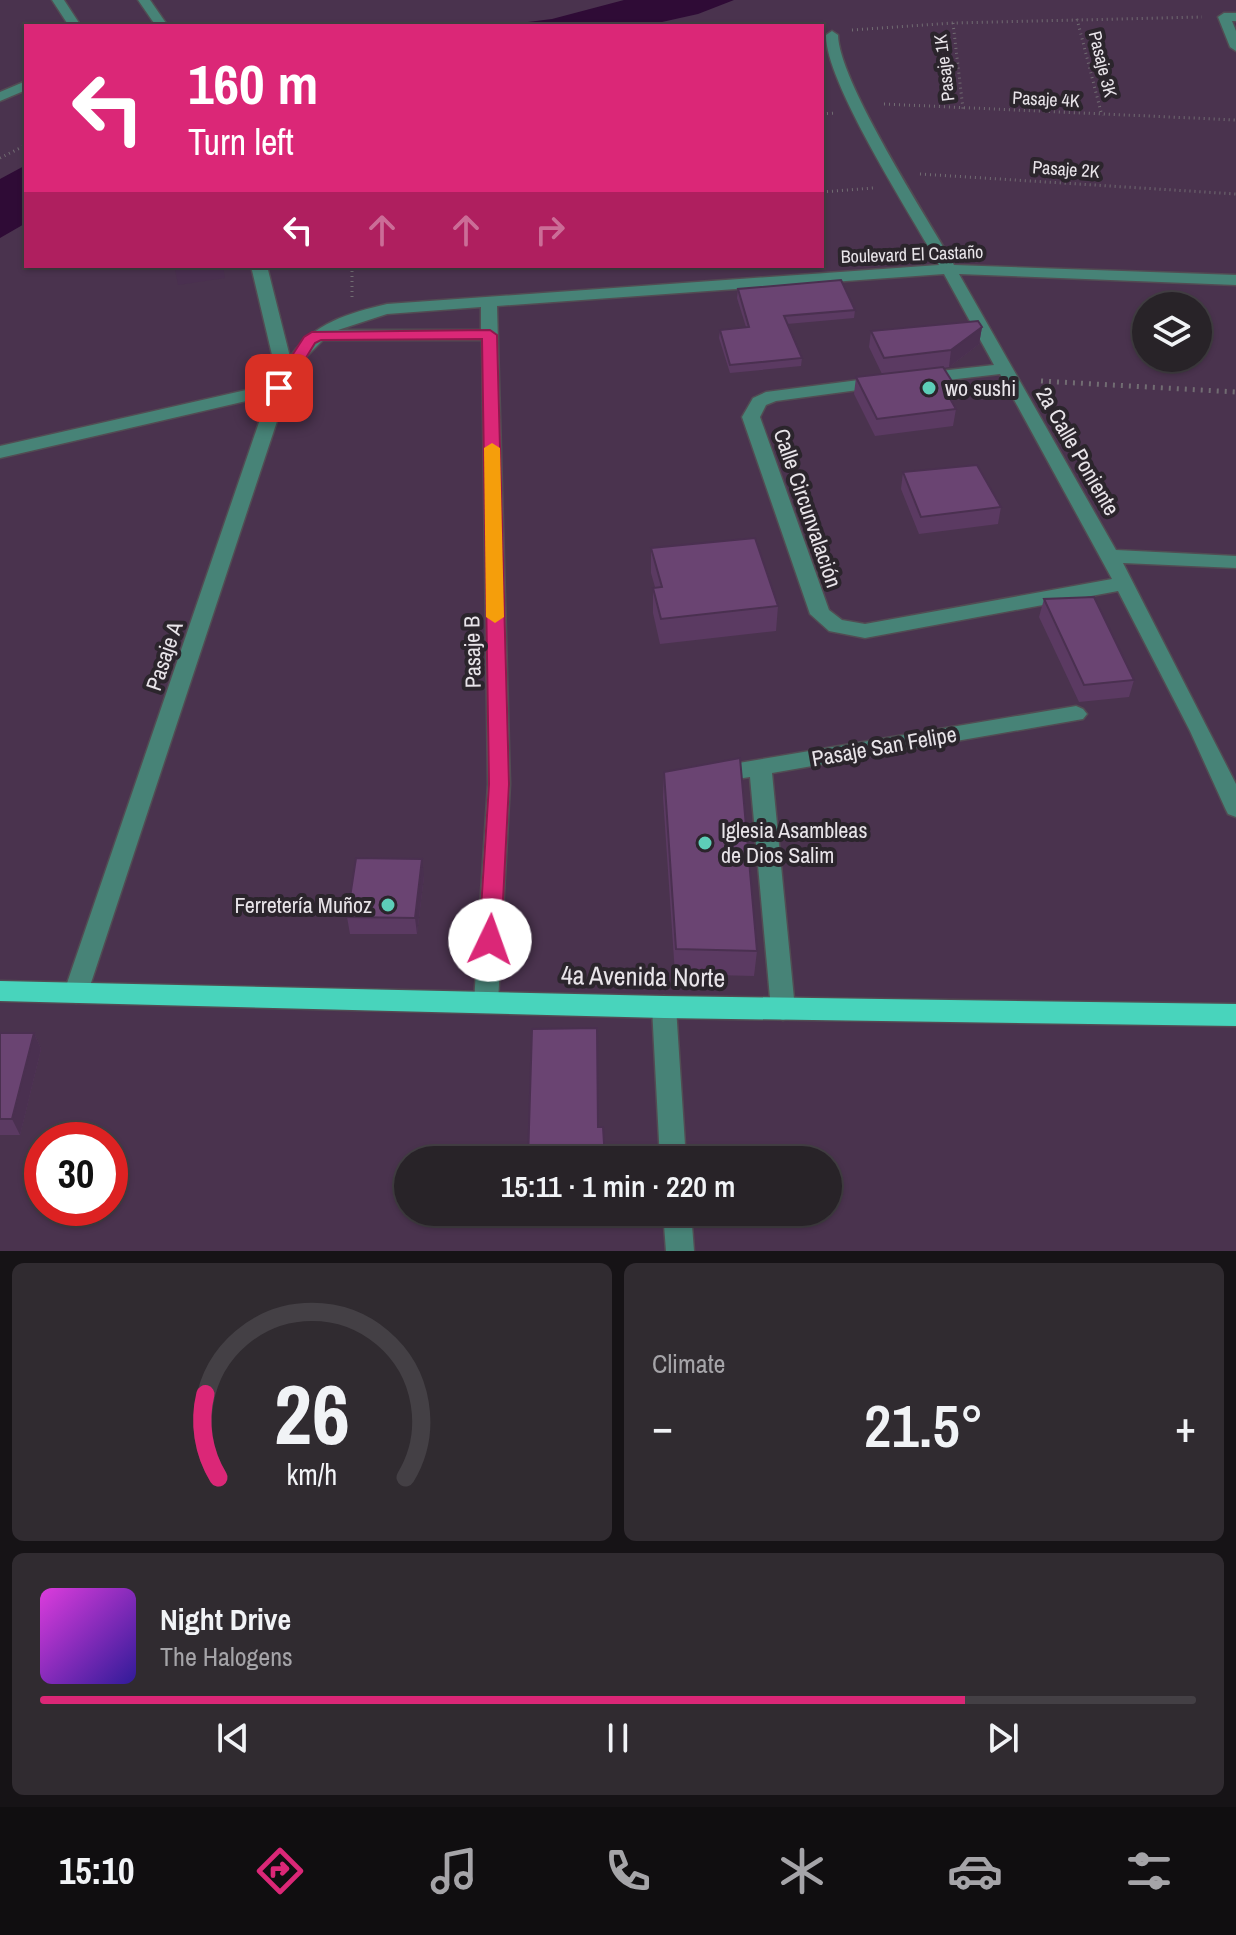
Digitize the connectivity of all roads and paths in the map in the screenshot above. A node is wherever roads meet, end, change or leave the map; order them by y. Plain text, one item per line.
1 (58, 0) edge
2 (144, 0) edge
3 (1230, 17) edge
4 (178, 19) dead end
5 (1077, 19) junction
6 (953, 23) junction
7 (74, 24) edge
8 (159, 24) edge
9 (165, 24) edge
10 (832, 35) joint
11 (1236, 47) edge
12 (24, 86) edge
13 (0, 97) edge
14 (855, 102) junction
15 (963, 109) junction
16 (1102, 116) junction
17 (1236, 120) edge
18 (24, 146) edge
19 (0, 158) edge
20 (898, 180) junction
21 (824, 192) edge
22 (1236, 194) edge
23 (259, 268) edge
24 (947, 269) junction
25 (1236, 280) edge
26 (489, 301) junction
27 (490, 335) junction
28 (313, 338) junction
29 (1006, 374) junction
30 (282, 382) junction
31 (1236, 392) edge
32 (0, 452) edge
33 (1110, 556) junction
34 (1236, 562) edge
35 (1124, 583) junction
36 (1076, 714) dead end
37 (760, 767) junction
38 (693, 778) edge
39 (1236, 808) edge
40 (0, 991) edge
41 (76, 992) junction
42 (486, 1002) junction
43 (664, 1007) junction
44 (783, 1009) junction
45 (1236, 1015) edge
46 (672, 1146) edge
47 (678, 1226) edge
48 (680, 1251) edge

1 - 7 street
2 - 8 street
3 - 5 path
3 - 11 street
4 - 9 street
5 - 6 path
5 - 16 path, Pasaje 3K
6 - 10 path
6 - 15 path, Pasaje 1K
10 - 14 street, 2a Calle Poniente
12 - 13 street
14 - 15 path, Pasaje 4K
14 - 20 street, 2a Calle Poniente
15 - 16 path, Pasaje 4K
16 - 17 path, Pasaje 4K
18 - 19 path
20 - 21 path, Pasaje 2K
20 - 22 path, Pasaje 2K
20 - 24 street, 2a Calle Poniente
23 - 30 street
24 - 25 street, Boulevard El Castaño
24 - 26 street, Boulevard El Castaño
24 - 29 street, 2a Calle Poniente
26 - 27 street, Pasaje B
26 - 28 street, Boulevard El Castaño
27 - 28 street
27 - 42 street, Pasaje B
28 - 30 street, Pasaje A
29 - 31 path
29 - 33 street, 2a Calle Poniente
29 - 35 street, Calle Circunvalación
30 - 32 street
30 - 41 street, Pasaje A
33 - 34 street
33 - 35 street, 2a Calle Poniente
35 - 39 street, 2a Calle Poniente
36 - 37 street, Pasaje San Felipe
37 - 38 street, Pasaje San Felipe
37 - 44 street
40 - 41 main road, 4a Avenida Norte
41 - 42 main road, 4a Avenida Norte
42 - 43 main road, 4a Avenida Norte
43 - 44 main road, 4a Avenida Norte
43 - 46 street
44 - 45 main road, 4a Avenida Norte
47 - 48 street

